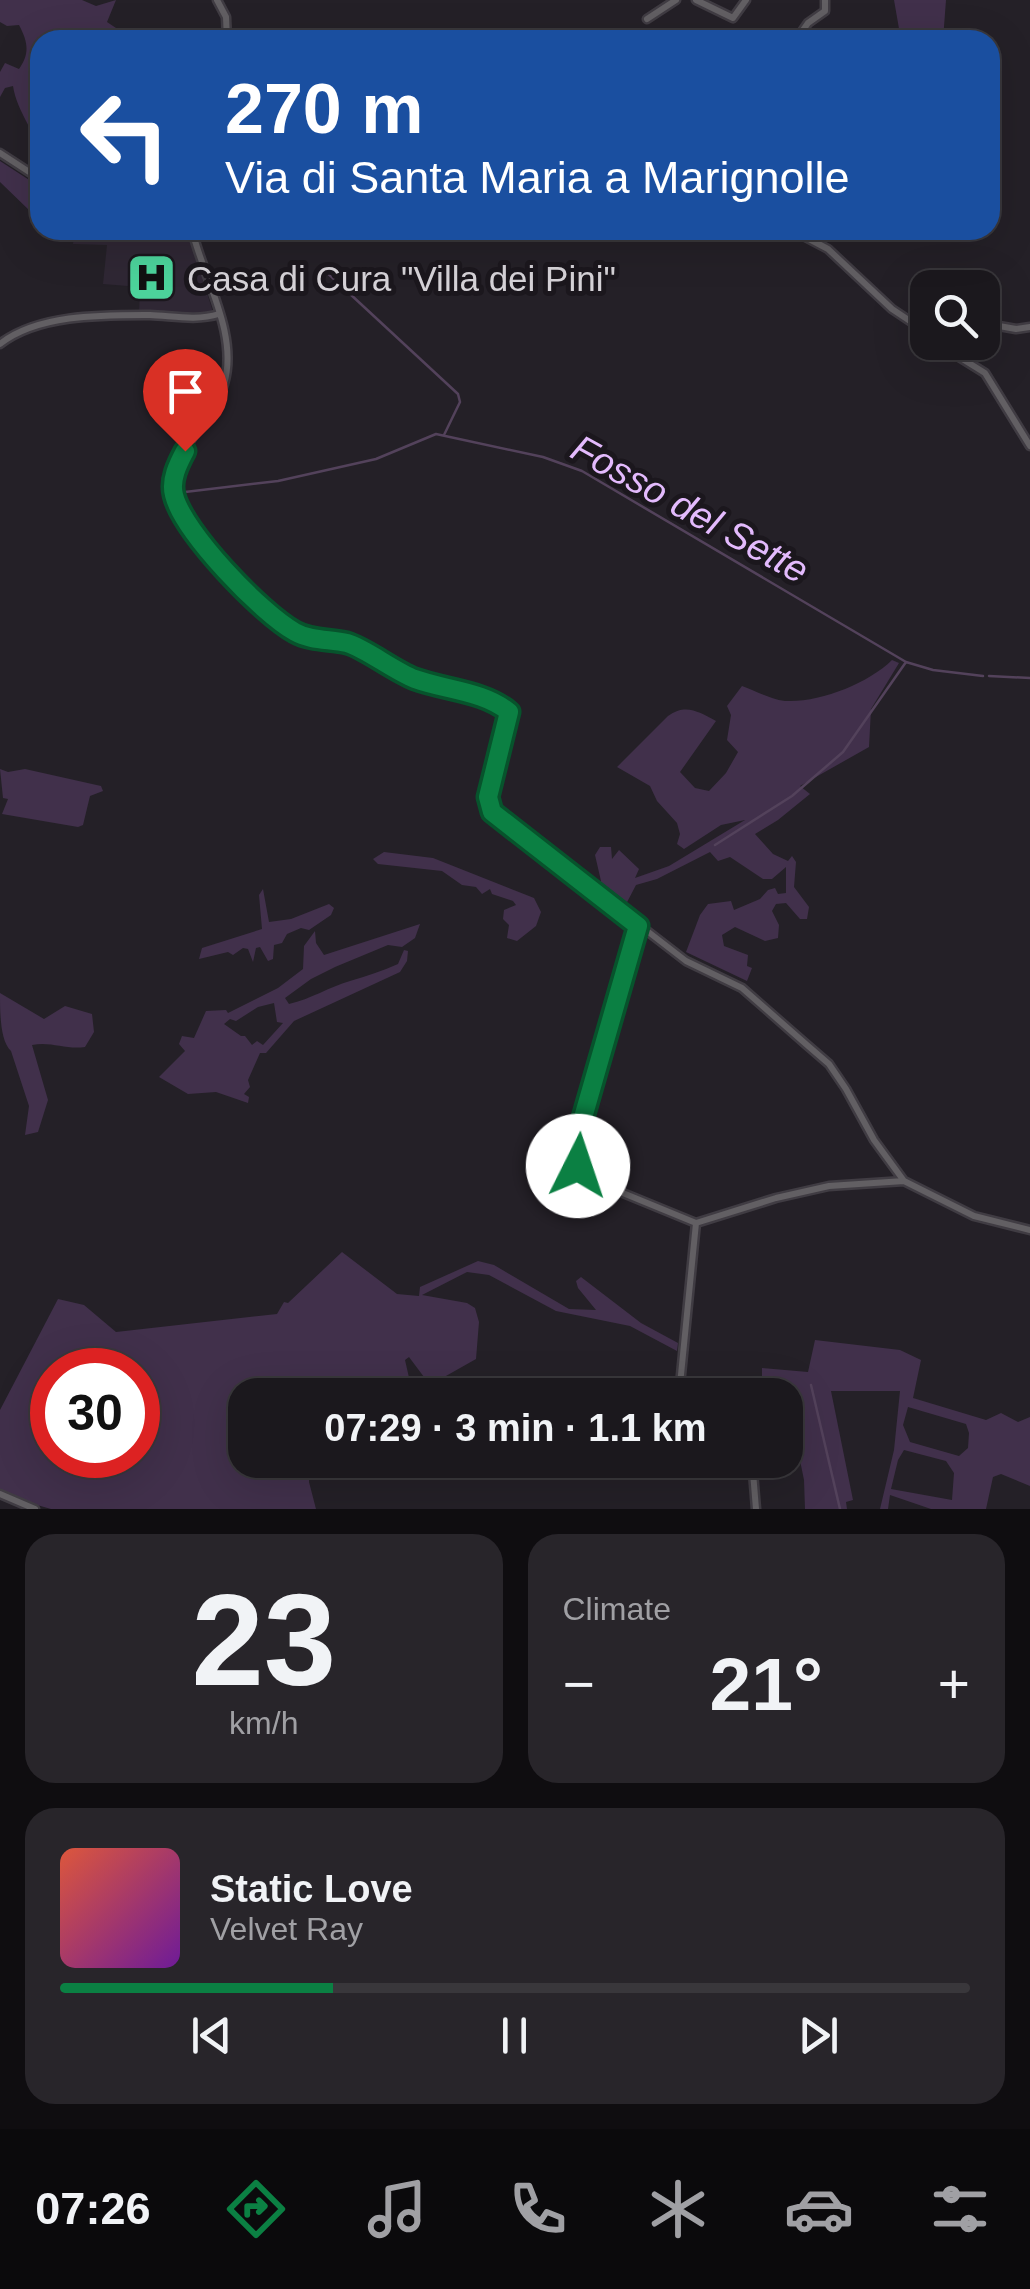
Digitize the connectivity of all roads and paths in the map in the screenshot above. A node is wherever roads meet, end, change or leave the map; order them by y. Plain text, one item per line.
1 (217, 0) edge
2 (676, 0) edge
3 (698, 0) edge
4 (746, 0) edge
5 (825, 0) edge
6 (647, 19) dead end
7 (227, 30) edge
8 (804, 30) edge
9 (0, 153) edge
10 (30, 172) edge
11 (195, 240) edge
12 (812, 240) edge
13 (219, 314) junction
14 (910, 321) edge
15 (1000, 327) edge
16 (1030, 327) edge
17 (0, 344) edge
18 (965, 360) edge
19 (1030, 446) edge
20 (638, 926) junction
21 (904, 1181) junction
22 (696, 1223) junction
23 (1030, 1230) edge
24 (682, 1378) edge
25 (753, 1478) edge
26 (0, 1494) edge
27 (35, 1509) edge
28 (756, 1509) edge

1 - 7 street
2 - 6 street
3 - 4 street
5 - 8 street
9 - 10 street
11 - 13 street
12 - 14 street
13 - 17 street
13 - 20 street
15 - 16 street
18 - 19 street
20 - 21 street
20 - 22 street
21 - 22 street
21 - 23 street
22 - 24 street
25 - 28 street
26 - 27 street

